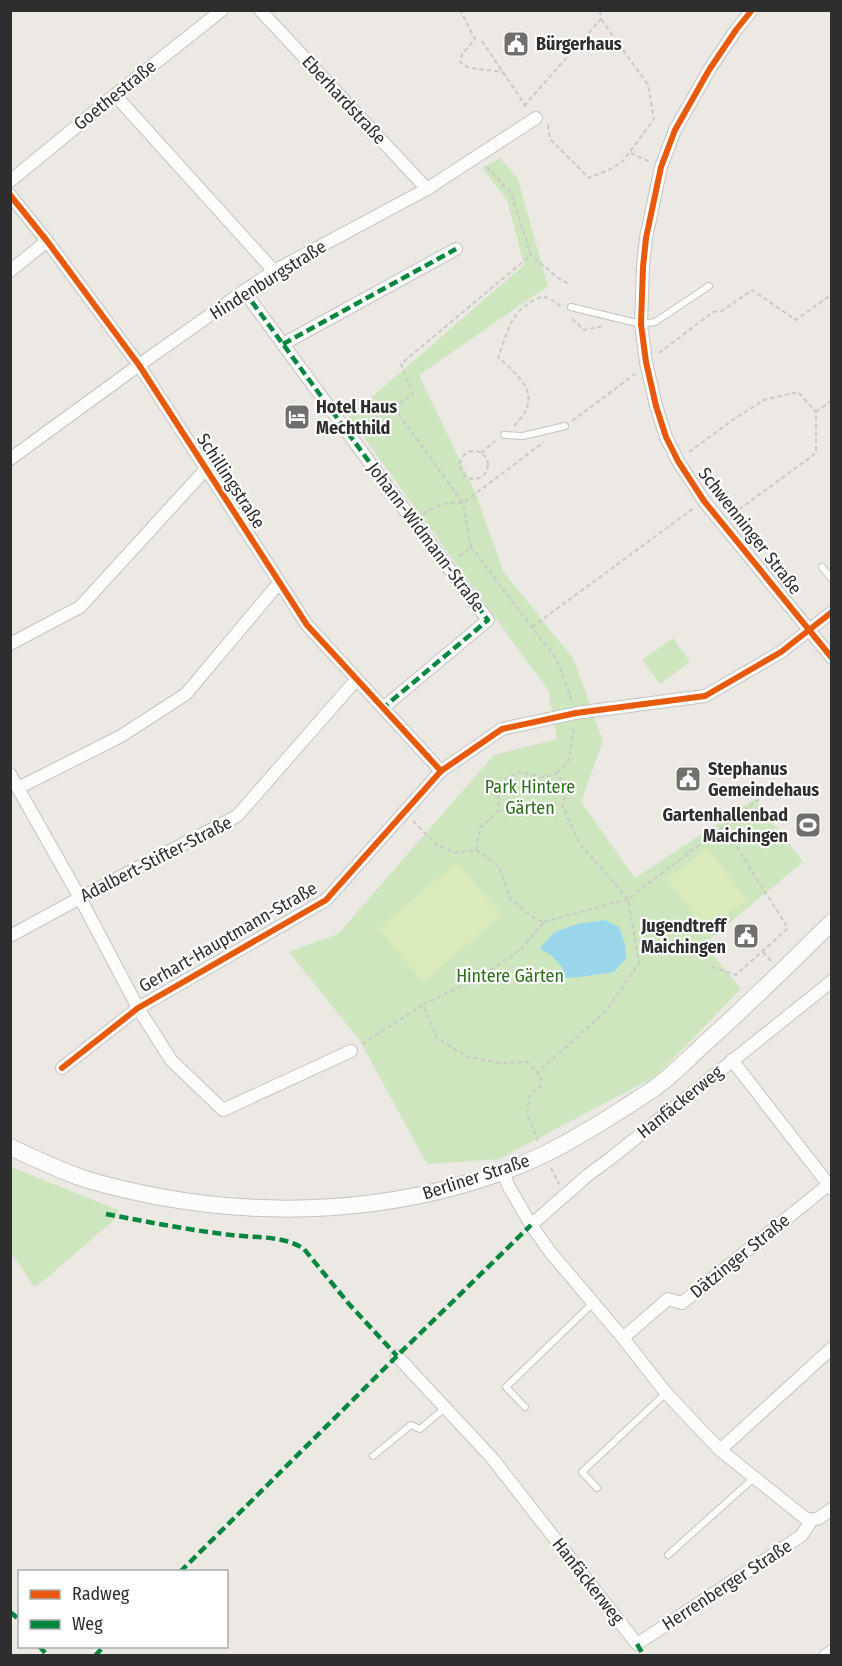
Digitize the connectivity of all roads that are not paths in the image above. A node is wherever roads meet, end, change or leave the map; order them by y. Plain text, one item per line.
1 (222, 10) edge
2 (260, 10) edge
3 (752, 10) edge
4 (115, 95) junction
5 (536, 118) road end
6 (10, 181) edge
7 (427, 189) junction
8 (10, 195) edge
9 (47, 241) junction
10 (456, 249) dead end
11 (10, 270) edge
12 (274, 271) junction
13 (710, 285) dead end
14 (244, 291) junction
15 (572, 307) dead end
16 (641, 324) junction
17 (283, 344) junction
18 (139, 365) junction
19 (565, 426) dead end
20 (504, 435) road end
21 (10, 459) edge
22 (206, 469) junction
23 (822, 567) dead end
24 (831, 579) edge
25 (279, 583) junction
26 (831, 612) edge
27 (808, 630) junction
28 (10, 644) edge
29 (831, 658) edge
30 (356, 680) junction
31 (384, 707) junction
32 (441, 771) junction
33 (10, 774) edge
34 (18, 788) junction
35 (80, 898) junction
36 (831, 922) edge
37 (10, 936) edge
38 (831, 981) edge
39 (138, 1008) junction
40 (351, 1051) road end
41 (732, 1060) junction
42 (62, 1068) dead end
43 (10, 1147) edge
44 (503, 1172) junction
45 (830, 1185) edge
46 (531, 1225) junction
47 (594, 1303) junction
48 (623, 1338) junction
49 (831, 1348) edge
50 (397, 1356) dead end
51 (666, 1393) junction
52 (446, 1407) junction
53 (525, 1407) dead end
54 (720, 1450) junction
55 (373, 1456) dead end
56 (755, 1477) junction
57 (597, 1488) dead end
58 (831, 1509) edge
59 (812, 1520) junction
60 (668, 1555) dead end
61 (637, 1644) joint
62 (831, 1650) edge
63 (825, 1656) edge

1 - 4 street, Goethestraße
2 - 7 street, Eberhardstraße
3 - 16 street, Schwenninger Straße
4 - 6 street, Goethestraße
4 - 12 street
5 - 7 street, Hindenburgstraße
7 - 12 street, Hindenburgstraße
8 - 9 street, Schillingstraße
9 - 11 street
9 - 18 street, Schillingstraße
10 - 17 street
12 - 14 street, Hindenburgstraße
13 - 16 lane
14 - 17 street, Johann-Widmann-Straße
14 - 18 street, Hindenburgstraße
15 - 16 lane
16 - 27 street, Schwenninger Straße
17 - 31 street, Johann-Widmann-Straße
18 - 21 street, Hindenburgstraße
18 - 22 street, Schillingstraße
19 - 20 lane
22 - 25 street, Schillingstraße
22 - 28 street
23 - 24 lane
25 - 30 street, Schillingstraße
25 - 34 street
26 - 27 street, Gerhart-Hauptmann-Straße
27 - 29 street, Schwenninger Straße
27 - 32 street, Gerhart-Hauptmann-Straße
30 - 31 street, Schillingstraße
30 - 35 street, Adalbert-Stifter-Straße
31 - 32 street, Schillingstraße
32 - 39 street, Gerhart-Hauptmann-Straße
33 - 34 street
34 - 35 street
35 - 37 street, Adalbert-Stifter-Straße
35 - 39 street
36 - 44 main road, Berliner Straße
38 - 41 street, Hanfäckerweg
39 - 40 street
39 - 42 street, Gerhart-Hauptmann-Straße
41 - 45 street
41 - 46 street, Hanfäckerweg
43 - 44 main road, Berliner Straße
44 - 46 street, Herrenberger Straße
45 - 48 street, Dätzinger Straße
46 - 47 street, Herrenberger Straße
47 - 48 street, Herrenberger Straße
47 - 53 lane
48 - 51 street, Herrenberger Straße
49 - 54 street
50 - 52 street, Hanfäckerweg
51 - 54 street, Herrenberger Straße
51 - 57 lane
52 - 55 lane
52 - 61 street, Hanfäckerweg
54 - 56 street, Herrenberger Straße
56 - 59 street, Herrenberger Straße
56 - 60 lane
58 - 59 street, Herrenberger Straße
59 - 61 street, Herrenberger Straße
62 - 63 street

